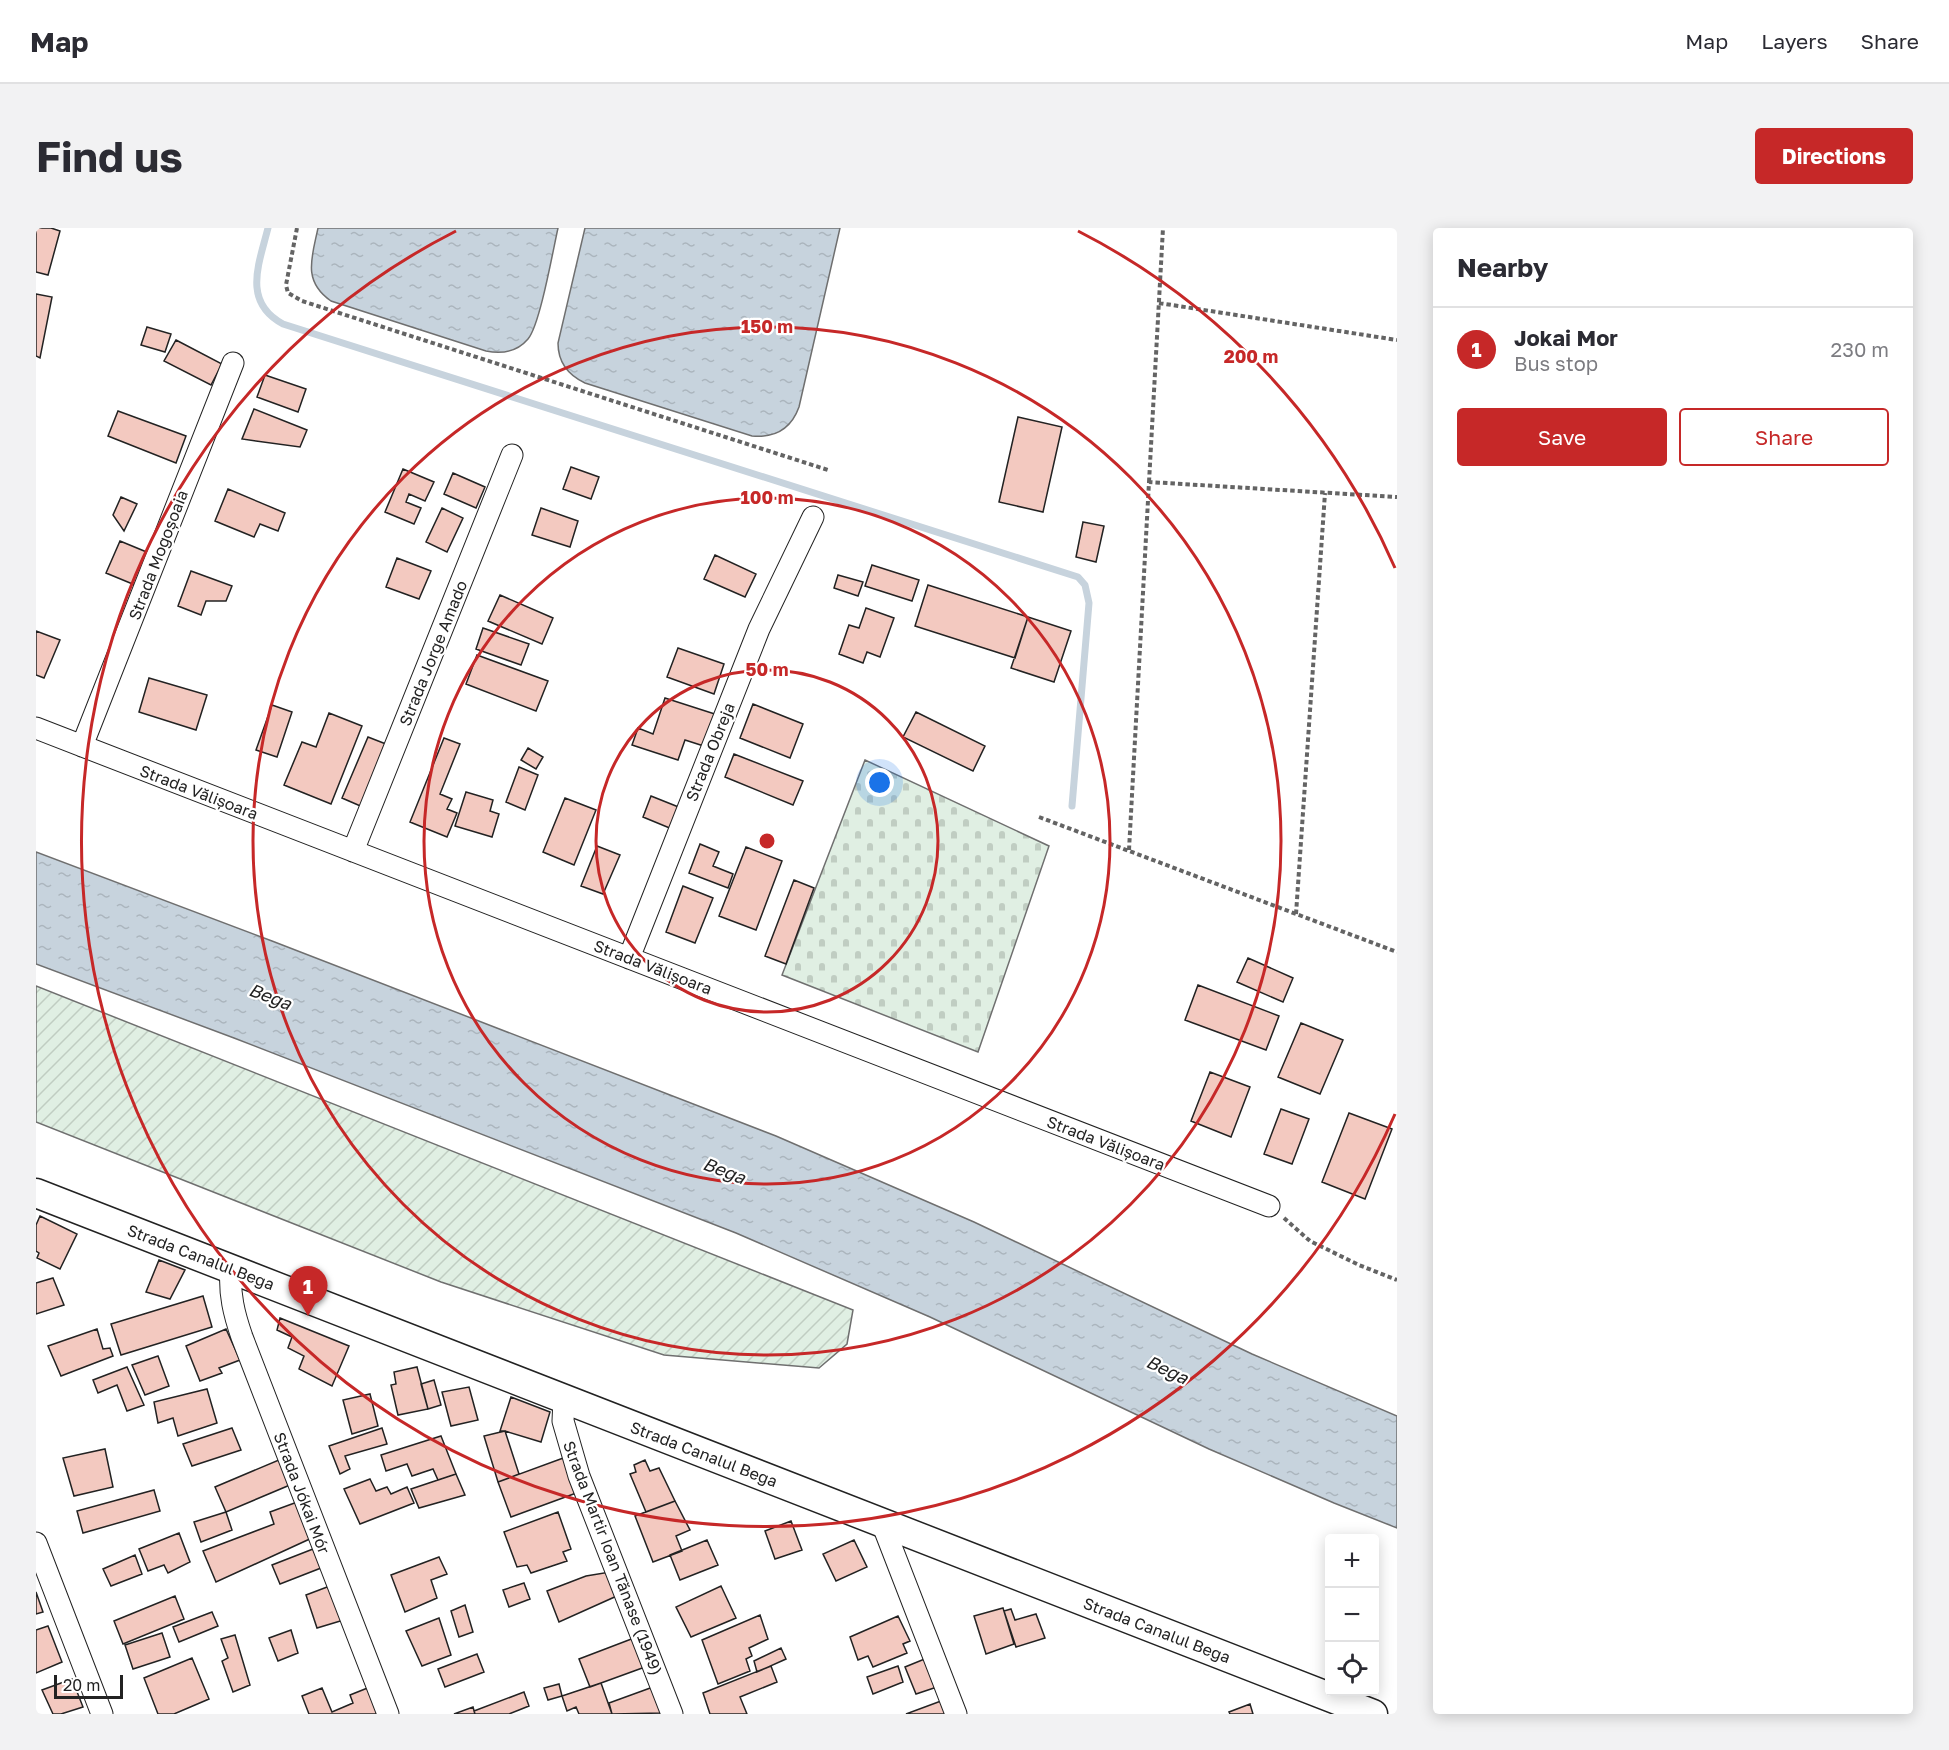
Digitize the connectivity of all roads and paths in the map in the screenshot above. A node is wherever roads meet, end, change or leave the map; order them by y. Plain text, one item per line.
1 (297, 228) edge
2 (1163, 228) edge
3 (1159, 303) junction
4 (1397, 340) edge
5 (233, 363) dead end
6 (512, 455) dead end
7 (828, 470) dead end
8 (1149, 482) junction
9 (1325, 493) junction
10 (1397, 497) edge
11 (813, 517) dead end
12 (36, 728) edge
13 (82, 746) junction
14 (1040, 817) dead end
15 (1129, 850) junction
16 (353, 851) junction
17 (1296, 914) junction
18 (1397, 952) edge
19 (629, 958) junction
20 (36, 1193) edge
21 (1269, 1206) joint
22 (231, 1269) junction
23 (1397, 1280) edge
24 (564, 1399) junction
25 (882, 1523) junction
26 (36, 1543) edge
27 (102, 1714) edge
28 (388, 1714) edge
29 (672, 1714) edge
30 (956, 1714) edge
31 (1372, 1714) edge

1 - 7 path
2 - 3 path
3 - 4 path
3 - 8 path
5 - 13 street, Strada Mogoșoaia
6 - 16 street, Strada Jorge Amado
8 - 9 path
8 - 15 path
9 - 10 path
9 - 17 path
11 - 19 street, Strada Obreja
12 - 13 street, Strada Vălișoara
13 - 16 street, Strada Vălișoara
14 - 15 path
15 - 17 path
16 - 19 street, Strada Vălișoara
17 - 18 path
19 - 21 street, Strada Vălișoara
20 - 22 street, Strada Canalul Bega
21 - 23 path
22 - 24 street, Strada Canalul Bega
22 - 28 street, Strada Jókai Mór
24 - 25 street, Strada Canalul Bega
24 - 29 street, Strada Martir Ioan Tănase (1949)
25 - 30 street
25 - 31 street, Strada Canalul Bega
26 - 27 street

